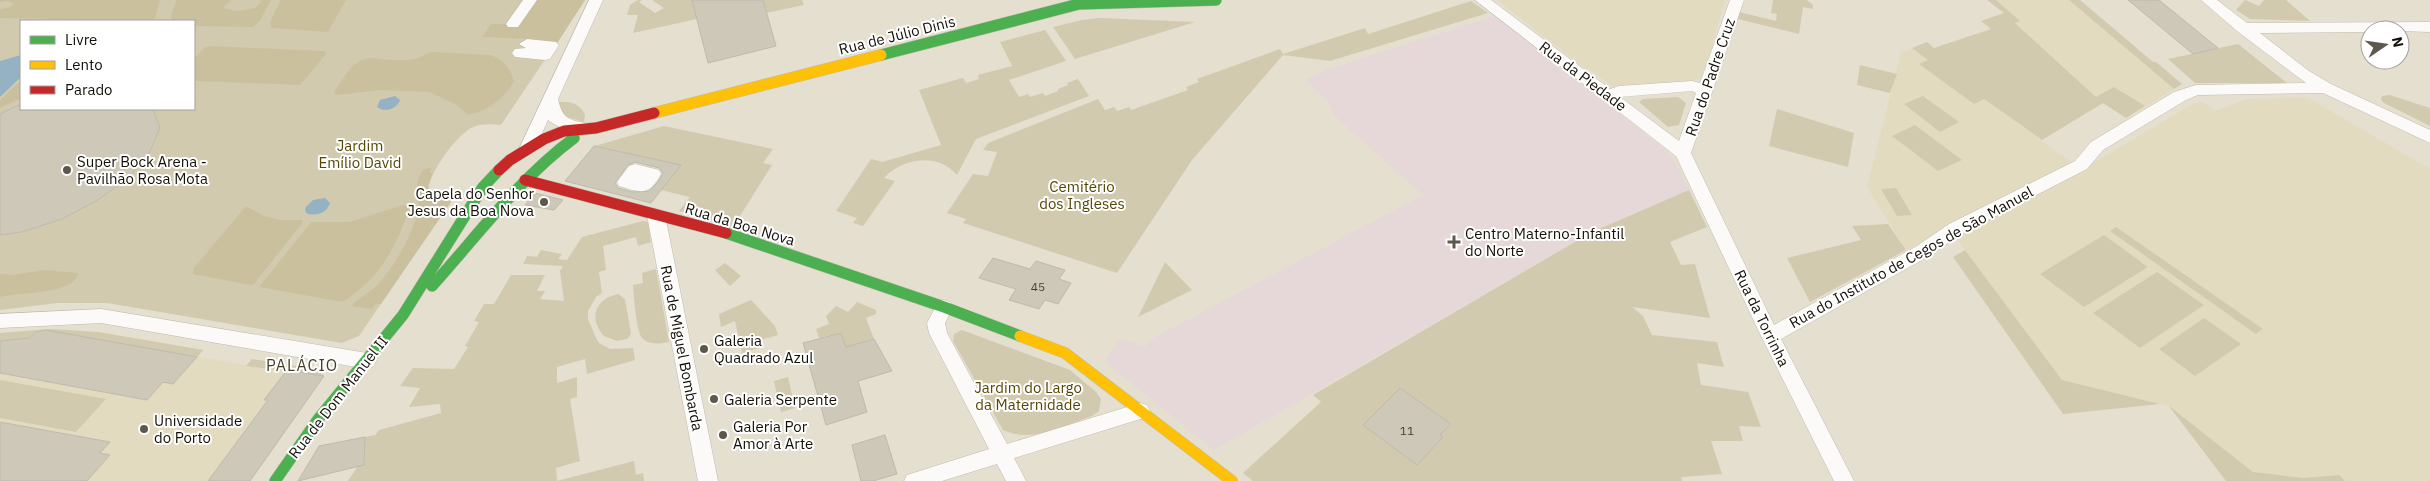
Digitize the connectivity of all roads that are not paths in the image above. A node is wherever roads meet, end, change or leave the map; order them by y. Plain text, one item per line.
1 (530, 0) edge
2 (596, 0) edge
3 (1216, 0) edge
4 (1482, 0) edge
5 (1737, 0) edge
6 (2208, 0) edge
7 (1088, 1) edge
8 (513, 24) dead end
9 (2242, 28) junction
10 (2430, 28) edge
11 (2325, 88) junction
12 (1706, 90) junction
13 (1610, 96) junction
14 (550, 98) junction
15 (589, 129) junction
16 (2430, 137) edge
17 (1683, 153) junction
18 (523, 166) junction
19 (656, 215) junction
20 (944, 307) junction
21 (403, 315) junction
22 (0, 322) edge
23 (1770, 336) junction
24 (366, 361) junction
25 (1140, 411) junction
26 (1001, 456) junction
27 (275, 481) edge
28 (708, 481) edge
29 (914, 481) edge
30 (1016, 481) edge
31 (1232, 481) edge
32 (1844, 481) edge

1 - 8 street
2 - 14 street, Rua de Dom Manuel II
3 - 7 main road, Rua de Júlio Dinis
4 - 13 street, Rua da Piedade
5 - 12 street, Rua do Padre Cruz
6 - 9 street
7 - 15 main road, Rua de Júlio Dinis
9 - 10 street
9 - 11 street
11 - 16 street
11 - 23 street, Rua do Instituto de Cegos de São Manuel
12 - 13 street
12 - 17 street, Rua do Padre Cruz
13 - 17 street, Rua da Piedade
14 - 15 street
14 - 18 street, Rua de Dom Manuel II
15 - 18 main road, Rua de Dom Manuel II
15 - 18 main road, Rua de Dom Manuel II
17 - 23 street, Rua da Torrinha
18 - 19 main road, Rua da Boa Nova
18 - 21 main road, Rua de Dom Manuel II
18 - 21 main road, Rua de Dom Manuel II
19 - 20 main road, Rua da Boa Nova
19 - 28 street, Rua de Miguel Bombarda
20 - 25 main road, Rua da Boa Nova
20 - 26 street
21 - 24 main road, Rua de Dom Manuel II
22 - 24 street
23 - 32 street, Rua da Torrinha
24 - 27 main road, Rua de Dom Manuel II
25 - 26 street
25 - 31 main road, Rua da Boa Nova
26 - 29 street
26 - 30 street

